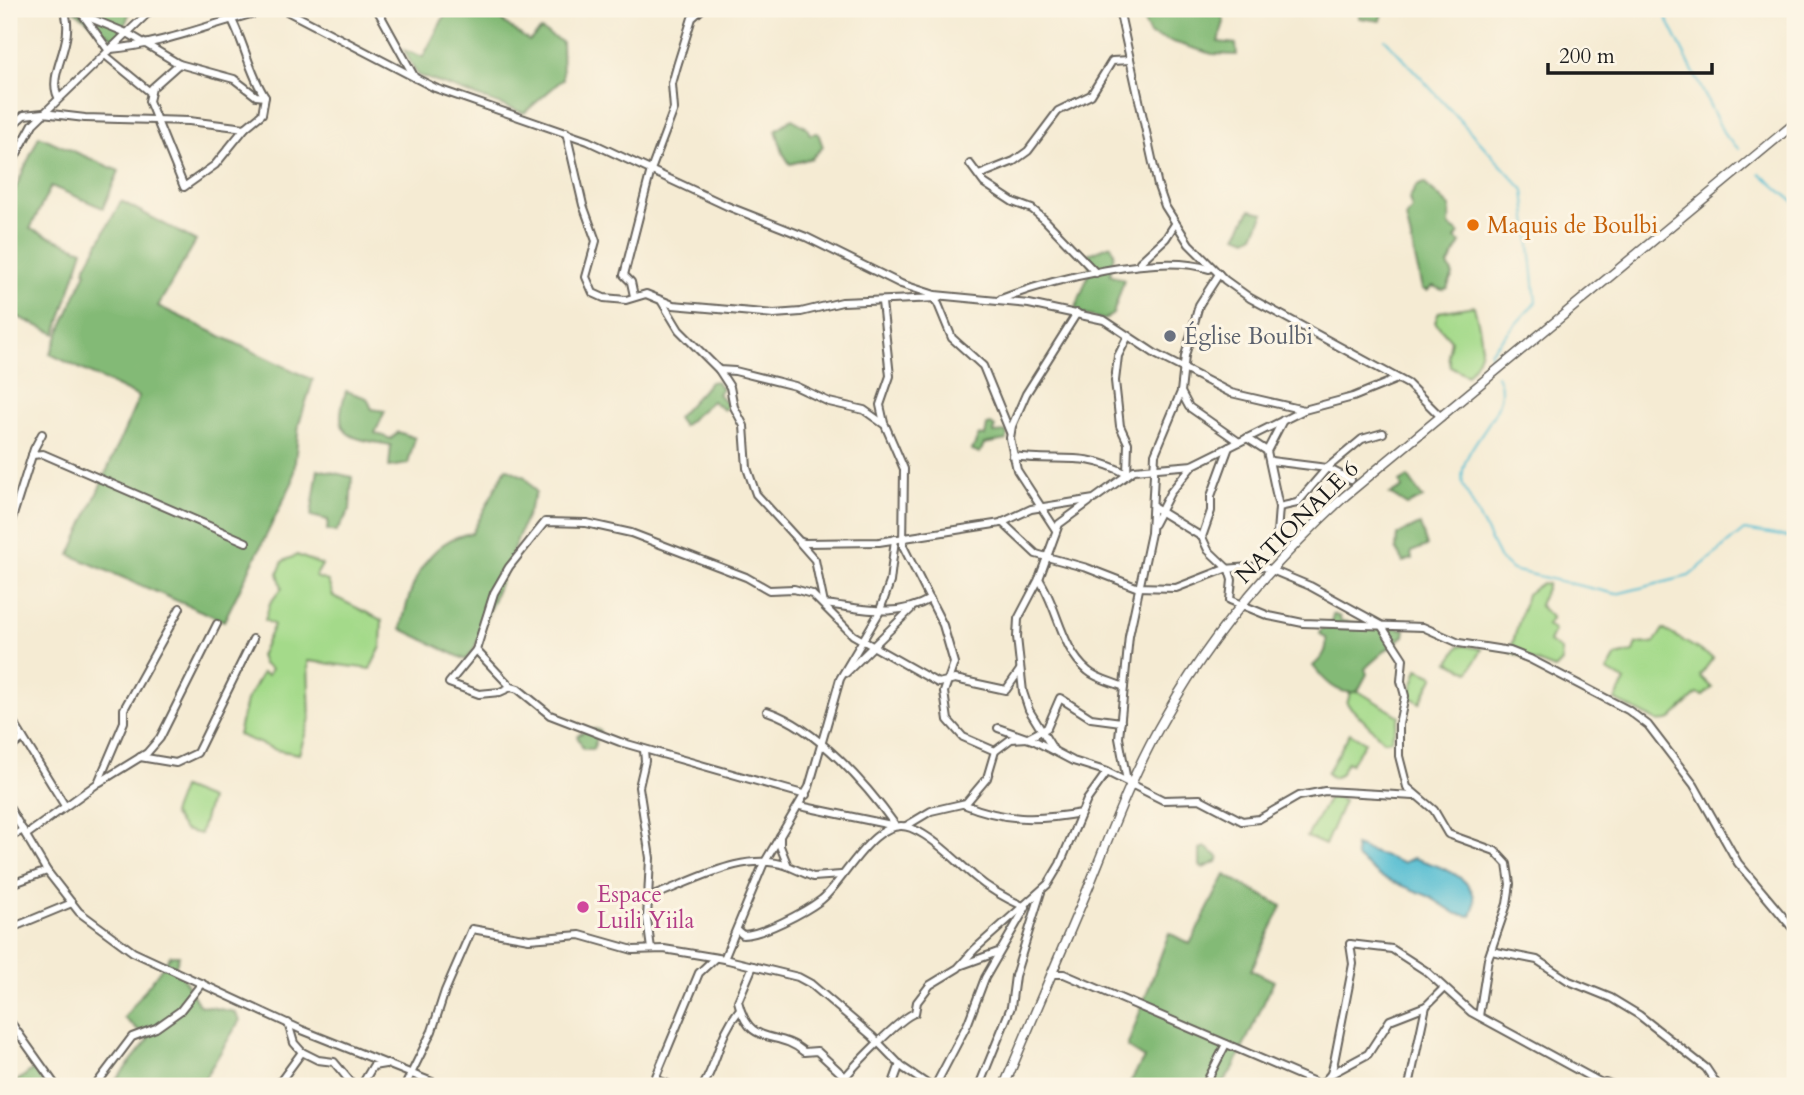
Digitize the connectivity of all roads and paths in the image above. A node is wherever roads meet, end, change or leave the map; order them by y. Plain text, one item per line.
1 (64, 9) edge
2 (71, 9) edge
3 (152, 9) edge
4 (226, 9) edge
5 (273, 9) edge
6 (283, 9) edge
7 (377, 9) edge
8 (702, 9) edge
9 (1119, 9) edge
10 (83, 15) junction
11 (232, 19) junction
12 (129, 34) junction
13 (147, 44) junction
14 (108, 52) junction
15 (1130, 60) junction
16 (179, 64) junction
17 (415, 78) junction
18 (150, 92) junction
19 (58, 97) junction
20 (265, 97) junction
21 (43, 113) junction
22 (157, 121) junction
23 (1795, 123) edge
24 (9, 128) edge
25 (245, 128) junction
26 (566, 132) junction
27 (970, 164) dead end
28 (9, 169) edge
29 (651, 170) junction
30 (979, 175) junction
31 (1175, 224) junction
32 (1138, 264) junction
33 (1216, 272) junction
34 (1096, 273) junction
35 (926, 292) junction
36 (634, 296) junction
37 (944, 297) junction
38 (934, 298) junction
39 (998, 301) junction
40 (662, 302) junction
41 (882, 302) junction
42 (1077, 313) junction
43 (1128, 336) junction
44 (1184, 369) junction
45 (719, 370) junction
46 (1397, 379) junction
47 (1181, 392) junction
48 (1304, 410) junction
49 (1441, 417) junction
50 (1284, 419) junction
51 (885, 425) junction
52 (1383, 433) dead end
53 (42, 434) dead end
54 (1011, 434) junction
55 (1247, 438) junction
56 (1239, 442) junction
57 (1229, 447) junction
58 (1267, 451) junction
59 (32, 455) junction
60 (1013, 456) junction
61 (1271, 461) junction
62 (1193, 465) junction
63 (1154, 467) junction
64 (1326, 468) junction
65 (1127, 474) junction
66 (1351, 480) dead end
67 (1094, 499) junction
68 (1153, 507) junction
69 (1279, 507) junction
70 (1039, 508) junction
71 (1160, 512) junction
72 (1002, 522) junction
73 (9, 528) edge
74 (1056, 530) junction
75 (1152, 530) junction
76 (1202, 537) junction
77 (898, 538) junction
78 (799, 541) junction
79 (246, 542) dead end
80 (1283, 544) dead end
81 (1048, 557) junction
82 (1229, 570) junction
83 (1271, 570) junction
84 (1039, 579) junction
85 (1139, 588) junction
86 (930, 599) junction
87 (824, 604) junction
88 (1241, 605) junction
89 (180, 608) dead end
90 (912, 608) junction
91 (879, 612) junction
92 (217, 624) dead end
93 (1381, 625) junction
94 (253, 639) dead end
95 (863, 641) junction
96 (872, 647) junction
97 (477, 650) junction
98 (1020, 670) junction
99 (840, 679) junction
100 (947, 681) junction
101 (511, 687) junction
102 (1124, 687) junction
103 (767, 710) dead end
104 (9, 715) edge
105 (1121, 722) junction
106 (998, 728) dead end
107 (1042, 731) junction
108 (23, 738) junction
109 (1028, 738) junction
110 (823, 746) junction
111 (9, 748) edge
112 (643, 750) junction
113 (995, 751) junction
114 (1054, 751) junction
115 (139, 757) junction
116 (1107, 772) junction
117 (98, 783) junction
118 (1129, 783) junction
119 (806, 794) junction
120 (1414, 796) junction
121 (963, 804) junction
122 (65, 806) junction
123 (800, 806) junction
124 (9, 807) edge
125 (1081, 813) junction
126 (896, 826) junction
127 (905, 826) junction
128 (25, 832) junction
129 (780, 835) junction
130 (9, 838) edge
131 (766, 860) junction
132 (788, 866) junction
133 (47, 871) junction
134 (842, 875) junction
135 (9, 885) edge
136 (1042, 890) junction
137 (650, 897) junction
138 (72, 904) junction
139 (1026, 906) junction
140 (9, 929) edge
141 (738, 931) junction
142 (1795, 931) edge
143 (651, 949) junction
144 (1491, 951) junction
145 (999, 952) junction
146 (715, 958) junction
147 (724, 959) junction
148 (753, 966) junction
149 (958, 968) junction
150 (1052, 974) junction
151 (202, 983) junction
152 (1444, 988) junction
153 (1426, 1006) junction
154 (740, 1009) junction
155 (1479, 1016) junction
156 (9, 1020) edge
157 (288, 1023) junction
158 (877, 1041) junction
159 (1226, 1044) junction
160 (302, 1052) junction
161 (389, 1063) junction
162 (900, 1065) junction
163 (411, 1072) junction
164 (1331, 1074) junction
165 (844, 1076) junction
166 (1596, 1078) junction
167 (653, 1083) edge
168 (1008, 1084) edge
169 (56, 1086) edge
170 (95, 1086) edge
171 (277, 1086) edge
172 (354, 1086) edge
173 (361, 1086) edge
174 (405, 1086) edge
175 (442, 1086) edge
176 (673, 1086) edge
177 (703, 1086) edge
178 (839, 1086) edge
179 (892, 1086) edge
180 (933, 1086) edge
181 (979, 1086) edge
182 (1210, 1086) edge
183 (1322, 1086) edge
184 (1409, 1086) edge
185 (1607, 1086) edge
186 (1616, 1086) edge
187 (1718, 1086) edge

1 - 19 street
2 - 10 street
3 - 12 street
4 - 11 street
5 - 11 street
6 - 17 street
7 - 17 street
8 - 29 street
9 - 15 street
10 - 12 street
10 - 14 street
11 - 13 street
11 - 20 street
12 - 13 street
12 - 14 street
13 - 14 street
13 - 16 street
14 - 18 street
14 - 19 street
15 - 30 street
15 - 31 street
16 - 18 street
16 - 20 street
17 - 26 street
18 - 22 street
19 - 21 street
20 - 25 street
21 - 22 street
21 - 24 street
21 - 28 street
22 - 25 street
22 - 25 street
23 - 49 main road, NATIONALE 6
26 - 29 street
26 - 36 street
27 - 30 street
29 - 35 street
29 - 36 street
30 - 34 street
31 - 32 street
31 - 33 street
32 - 33 street
32 - 34 street
33 - 44 street
33 - 46 street
34 - 39 street
35 - 37 street
35 - 38 street
36 - 40 street
37 - 38 street
37 - 39 street
38 - 41 street
38 - 54 street
39 - 42 street
40 - 41 street
40 - 45 street
41 - 51 street
42 - 43 street
42 - 54 street
43 - 44 street
43 - 65 street
44 - 47 street
44 - 48 street
45 - 51 street
45 - 78 street
46 - 48 street
46 - 49 street
47 - 56 street
47 - 63 street
48 - 50 street
49 - 83 main road, NATIONALE 6
50 - 55 street
50 - 58 street
51 - 77 street
52 - 64 street
53 - 59 street
54 - 60 street
55 - 56 street
55 - 58 street
56 - 57 street
57 - 62 street
57 - 76 street
58 - 61 street
59 - 73 street
59 - 79 street
60 - 65 street
60 - 70 street
61 - 64 street
61 - 69 street
62 - 63 street
62 - 71 street
63 - 65 street
63 - 68 street
64 - 66 street
64 - 69 street
65 - 67 street
67 - 70 street
67 - 74 street
68 - 71 street
68 - 75 street
69 - 80 street
70 - 72 street
70 - 74 street
71 - 75 street
71 - 76 street
72 - 77 street
72 - 81 street
74 - 81 street
75 - 85 street
76 - 82 street
77 - 78 street
77 - 86 street
77 - 91 street
78 - 87 street
81 - 84 street
81 - 85 street
82 - 83 street
82 - 85 street
82 - 88 street
83 - 88 main road, NATIONALE 6
83 - 93 street
84 - 98 street
84 - 102 street
85 - 102 street
86 - 90 street
86 - 100 street
87 - 91 street
87 - 95 street
87 - 97 street
88 - 93 street
88 - 118 main road, NATIONALE 6
89 - 117 street
90 - 91 street
90 - 96 street
91 - 95 street
92 - 115 street
93 - 120 street
93 - 142 street
94 - 115 street
95 - 96 street
95 - 99 street
96 - 99 street
96 - 100 street
97 - 101 street
97 - 101 street
98 - 100 street
98 - 107 street
99 - 110 street
100 - 113 street
101 - 112 street
102 - 105 street
103 - 110 street
104 - 108 street
105 - 107 street
105 - 118 street
106 - 109 street
107 - 109 street
107 - 114 street
108 - 111 street
108 - 122 street
109 - 113 street
109 - 114 street
110 - 119 street
110 - 126 street
112 - 119 street
112 - 137 street
113 - 121 street
114 - 116 street
115 - 117 street
116 - 118 street
116 - 125 street
117 - 122 street
118 - 120 street
118 - 150 main road, NATIONALE 6
119 - 123 street
120 - 144 street
121 - 125 street
121 - 127 street
122 - 128 street
123 - 126 street
123 - 129 street
124 - 128 street
125 - 136 street
126 - 127 street
126 - 134 street
127 - 139 street
128 - 130 street
128 - 133 street
129 - 131 street
129 - 132 street
131 - 132 street
131 - 137 street
131 - 141 street
132 - 134 street
133 - 135 street
133 - 138 street
134 - 141 street
136 - 139 street
136 - 181 street
137 - 143 street
138 - 140 street
138 - 151 street
139 - 145 street
139 - 149 street
141 - 147 street
143 - 146 street
143 - 163 street
144 - 155 street
144 - 187 street
145 - 149 street
145 - 180 street
146 - 147 street
146 - 167 street
147 - 148 street
148 - 154 street
148 - 158 street
149 - 158 street
150 - 159 street
150 - 168 main road, NATIONALE 6
151 - 157 street
151 - 170 street
152 - 153 street
152 - 155 street
152 - 164 street
153 - 164 street
153 - 184 street
154 - 165 street
154 - 177 street
155 - 166 street
156 - 169 street
157 - 160 street
157 - 161 street
158 - 162 street
158 - 165 street
159 - 182 street
159 - 183 street
160 - 171 street
160 - 172 street
161 - 163 street
161 - 173 street
162 - 179 street
162 - 180 street
163 - 174 street
163 - 175 street
164 - 183 street
165 - 178 street
166 - 185 street
166 - 186 street
167 - 176 street

